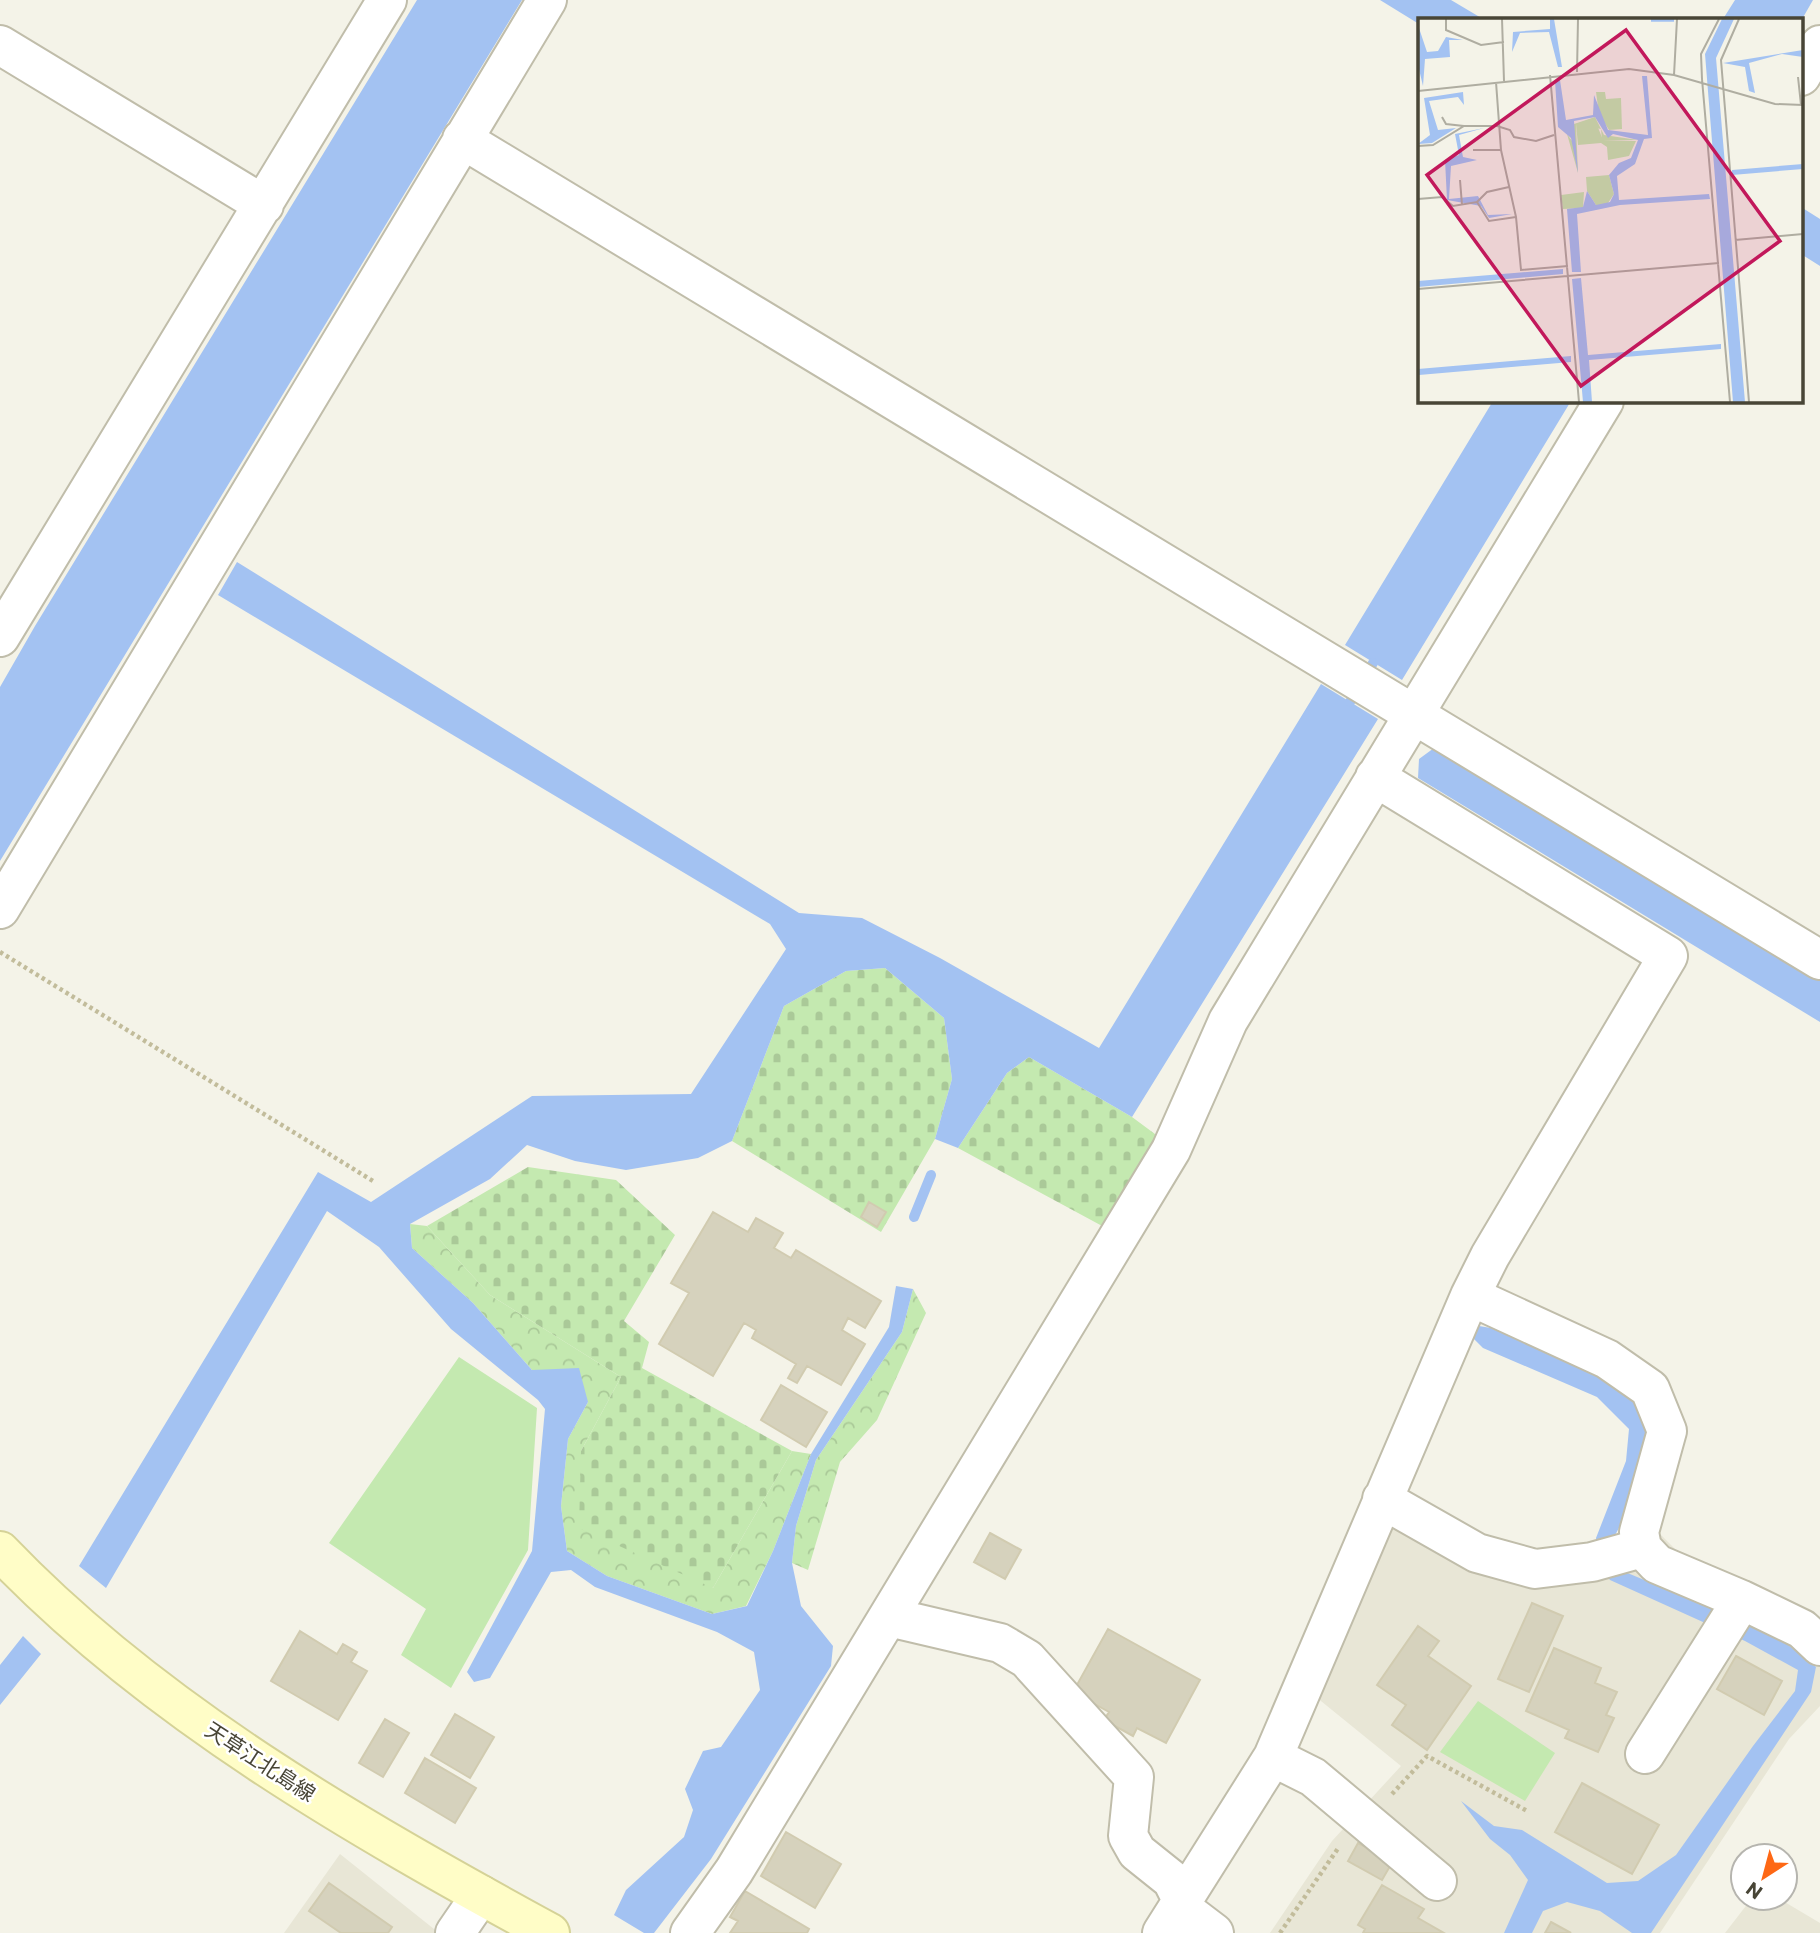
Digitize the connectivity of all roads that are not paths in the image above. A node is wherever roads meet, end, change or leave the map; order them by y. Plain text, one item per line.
1 (387, 0) edge
2 (547, 0) edge
3 (0, 45) edge
4 (1820, 45) edge
5 (1802, 74) edge
6 (463, 139) junction
7 (264, 205) junction
8 (1603, 402) edge
9 (5, 630) edge
10 (1413, 714) junction
11 (1375, 777) junction
12 (0, 909) edge
13 (1820, 960) edge
14 (1471, 1296) junction
15 (1382, 1499) junction
16 (0, 1550) edge
17 (1617, 1555) junction
18 (1742, 1600) junction
19 (889, 1617) junction
20 (1820, 1646) edge
21 (1645, 1754) dead end
22 (1273, 1757) junction
23 (1437, 1881) dead end
24 (481, 1895) junction
25 (1183, 1899) junction
26 (455, 1933) edge
27 (550, 1933) edge
28 (690, 1933) edge
29 (1162, 1933) edge
30 (1214, 1933) edge

1 - 7 street
2 - 6 street
3 - 7 street
4 - 5 street
6 - 10 street
6 - 12 street
7 - 9 street
8 - 10 street
10 - 11 street
10 - 13 street
11 - 14 street
11 - 19 street
14 - 15 street
14 - 17 street
15 - 17 street
15 - 22 street
16 - 24 street, 天草江北島線
17 - 18 street
18 - 20 street
18 - 21 street
19 - 25 street
19 - 28 street
22 - 23 street
22 - 25 street
24 - 26 street
24 - 27 street, 天草江北島線
25 - 29 street
25 - 30 street

